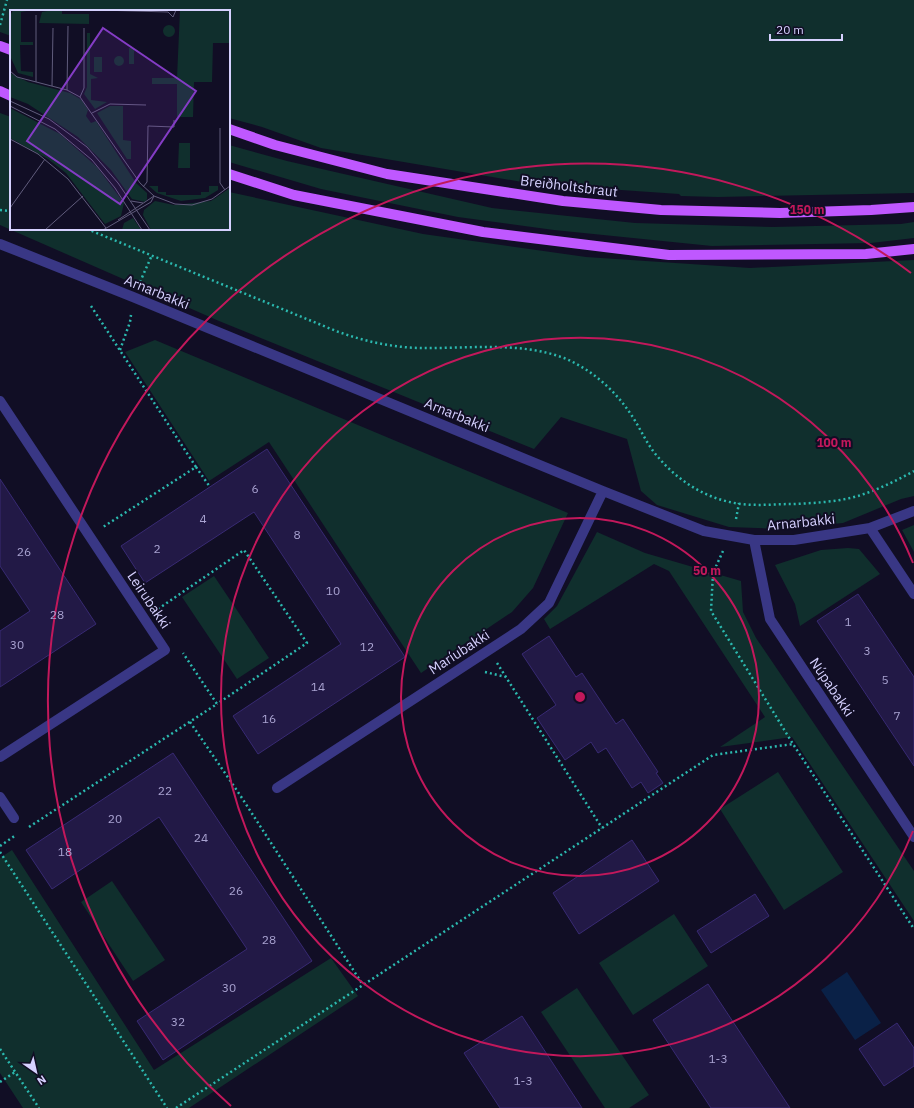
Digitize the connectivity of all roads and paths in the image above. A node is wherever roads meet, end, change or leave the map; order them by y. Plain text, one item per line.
1 (7, 0) edge
2 (0, 25) edge
3 (0, 46) edge
4 (10, 50) edge
5 (0, 91) edge
6 (10, 96) edge
7 (230, 129) edge
8 (230, 174) edge
9 (914, 207) edge
10 (0, 210) edge
11 (10, 211) edge
12 (90, 230) edge
13 (0, 244) edge
14 (914, 249) edge
15 (152, 255) junction
16 (140, 282) dead end
17 (91, 306) dead end
18 (130, 322) dead end
19 (120, 350) junction
20 (0, 401) edge
21 (196, 466) junction
22 (914, 471) edge
23 (210, 487) dead end
24 (603, 491) junction
25 (739, 504) junction
26 (914, 511) edge
27 (736, 523) dead end
28 (870, 528) junction
29 (90, 536) junction
30 (754, 540) junction
31 (725, 548) dead end
32 (914, 594) edge
33 (141, 614) junction
34 (180, 648) dead end
35 (496, 661) dead end
36 (478, 671) dead end
37 (506, 677) junction
38 (217, 704) junction
39 (190, 722) junction
40 (793, 744) junction
41 (0, 758) edge
42 (277, 788) dead end
43 (0, 797) edge
44 (14, 818) dead end
45 (602, 828) junction
46 (26, 829) dead end
47 (20, 833) dead end
48 (914, 836) edge
49 (0, 846) edge
50 (0, 852) edge
51 (914, 929) edge
52 (363, 985) junction
53 (0, 1049) edge
54 (15, 1072) junction
55 (0, 1082) edge
56 (39, 1108) edge
57 (167, 1108) edge
58 (176, 1108) edge

1 - 2 path
3 - 4 main road
5 - 6 main road
7 - 9 main road, Breiðholtsbraut
8 - 14 main road
10 - 11 path
12 - 15 path
13 - 24 street, Arnarbakki
15 - 16 path
15 - 25 path
17 - 19 path
18 - 19 path
19 - 21 path
20 - 29 street, Leirubakki
21 - 23 path
21 - 29 path
22 - 25 path
24 - 30 street, Arnarbakki
24 - 42 street, Maríubakki
25 - 27 path
26 - 28 street, Arnarbakki
28 - 30 street, Arnarbakki
28 - 32 street
29 - 33 street, Leirubakki
30 - 48 street, Núpabakki
31 - 40 path
33 - 38 path
33 - 41 street, Leirubakki
34 - 38 path
35 - 37 path
36 - 37 path
37 - 45 path
38 - 39 path
39 - 46 path
39 - 52 path
40 - 45 path
40 - 51 path
43 - 44 street
45 - 52 path
47 - 49 path
50 - 57 path
52 - 58 path
53 - 54 path
54 - 55 path
54 - 56 path

